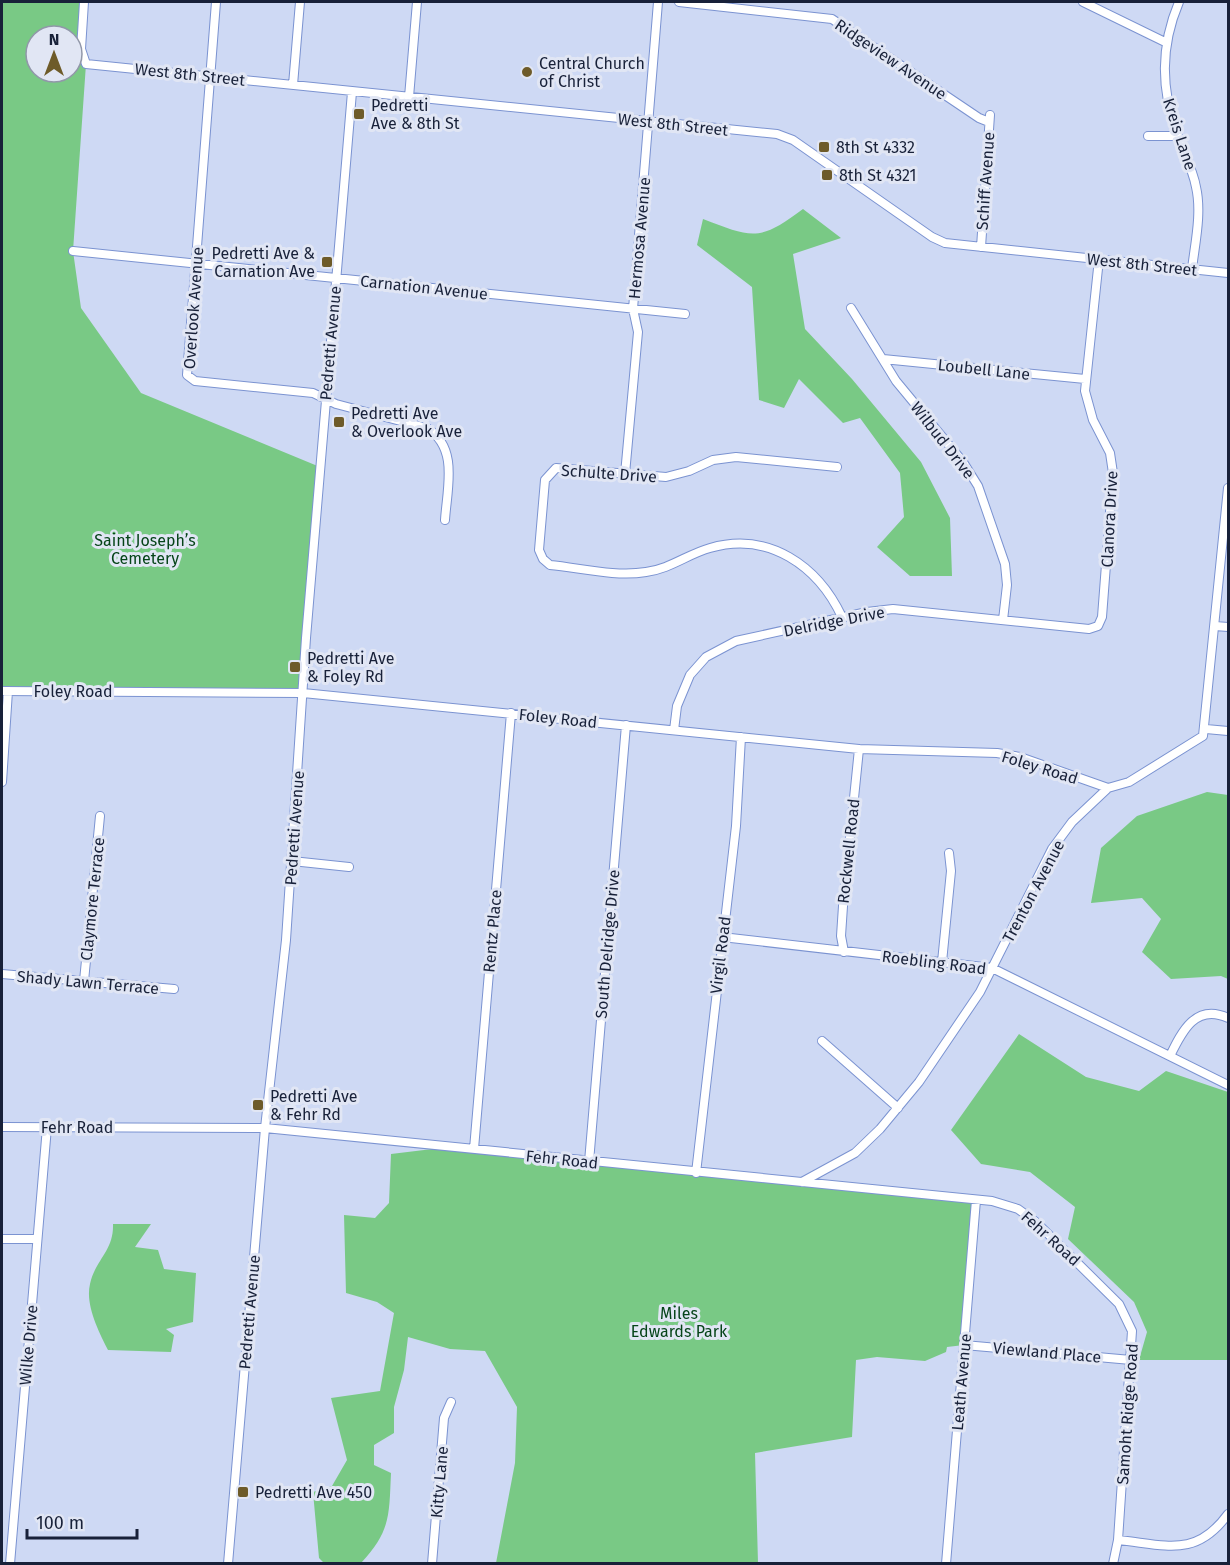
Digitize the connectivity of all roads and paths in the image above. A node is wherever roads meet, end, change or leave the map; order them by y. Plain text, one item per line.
1 (84, 2) edge
2 (216, 2) edge
3 (300, 2) edge
4 (417, 2) edge
5 (658, 2) edge
6 (679, 2) edge
7 (1083, 2) edge
8 (1179, 2) edge
9 (1165, 42) junction
10 (211, 76) junction
11 (292, 86) junction
12 (352, 92) junction
13 (409, 97) junction
14 (989, 119) joint
15 (648, 122) junction
16 (1148, 136) dead end
17 (1178, 136) junction
18 (981, 247) junction
19 (73, 251) dead end
20 (1099, 260) junction
21 (195, 264) junction
22 (1192, 269) junction
23 (1228, 273) edge
24 (336, 278) junction
25 (851, 308) dead end
26 (633, 309) junction
27 (685, 314) dead end
28 (883, 359) junction
29 (1085, 379) junction
30 (326, 397) junction
31 (837, 467) dead end
32 (625, 474) junction
33 (1228, 488) edge
34 (445, 520) dead end
35 (1227, 524) edge
36 (842, 617) junction
37 (1003, 620) junction
38 (1215, 626) junction
39 (1228, 627) edge
40 (1084, 629) joint
41 (5, 691) edge
42 (303, 693) junction
43 (511, 712) junction
44 (626, 725) junction
45 (1206, 729) junction
46 (674, 730) junction
47 (1228, 731) edge
48 (741, 737) junction
49 (859, 749) junction
50 (2, 782) edge
51 (1108, 788) junction
52 (100, 816) dead end
53 (949, 853) dead end
54 (292, 861) junction
55 (349, 867) dead end
56 (722, 937) junction
57 (844, 952) junction
58 (942, 962) junction
59 (992, 968) junction
60 (2, 974) edge
61 (84, 981) junction
62 (174, 989) dead end
63 (1228, 1018) edge
64 (822, 1041) dead end
65 (1170, 1056) junction
66 (1228, 1085) edge
67 (898, 1108) junction
68 (2, 1126) edge
69 (47, 1127) junction
70 (265, 1128) junction
71 (474, 1149) junction
72 (589, 1162) junction
73 (696, 1173) junction
74 (802, 1182) junction
75 (976, 1200) junction
76 (2, 1239) edge
77 (37, 1239) junction
78 (1093, 1278) joint
79 (964, 1345) junction
80 (1131, 1360) junction
81 (451, 1402) dead end
82 (1228, 1514) edge
83 (1118, 1540) junction
84 (10, 1563) edge
85 (228, 1563) edge
86 (432, 1563) edge
87 (946, 1563) edge
88 (1113, 1563) edge

1 - 10 street, West 8th Street
2 - 10 street, Overlook Avenue
3 - 11 street
4 - 13 street
5 - 15 street, Hermosa Avenue
6 - 14 street, Ridgeview Avenue
7 - 9 street
8 - 9 street, Kreis Lane
9 - 17 street, Kreis Lane
10 - 11 street, West 8th Street
10 - 21 street, Overlook Avenue
11 - 12 street, West 8th Street
12 - 13 street, West 8th Street
12 - 24 street, Pedretti Avenue
13 - 15 street, West 8th Street
14 - 18 street, Schiff Avenue
15 - 18 street, West 8th Street
15 - 26 street, Hermosa Avenue
16 - 17 street
17 - 22 street, Kreis Lane
18 - 20 street, West 8th Street
19 - 21 street, Carnation Avenue
20 - 22 street, West 8th Street
20 - 29 street, Clanora Drive
21 - 24 street, Carnation Avenue
21 - 30 street, Overlook Avenue
22 - 23 street, West 8th Street
24 - 26 street, Carnation Avenue
24 - 30 street, Pedretti Avenue
25 - 28 street, Wilbud Drive
26 - 27 street, Carnation Avenue
26 - 32 street, Hermosa Avenue
28 - 29 street, Loubell Lane
28 - 37 street, Wilbud Drive
29 - 40 street, Clanora Drive
30 - 34 street, Overlook Avenue
30 - 42 street, Pedretti Avenue
31 - 32 street, Schulte Drive
32 - 36 street, Schulte Drive
33 - 35 street
35 - 38 street
36 - 37 street, Delridge Drive
36 - 46 street, Delridge Drive
37 - 40 street, Delridge Drive
38 - 39 street
38 - 45 street
41 - 42 street, Foley Road
41 - 50 street
42 - 43 street, Foley Road
42 - 54 street, Pedretti Avenue
43 - 44 street, Foley Road
43 - 71 street, Rentz Place
44 - 46 street, Foley Road
44 - 72 street, South Delridge Drive
45 - 47 street
45 - 51 street, Trenton Avenue
46 - 48 street, Foley Road
48 - 49 street, Foley Road
48 - 56 street, Virgil Road
49 - 51 street, Foley Road
49 - 57 street, Rockwell Road
51 - 59 street, Trenton Avenue
52 - 61 street, Claymore Terrace
53 - 58 street
54 - 55 street
54 - 70 street, Pedretti Avenue
56 - 57 street, Roebling Road
56 - 73 street, Virgil Road
57 - 58 street, Roebling Road
58 - 59 street, Roebling Road
59 - 65 street, Roebling Road
59 - 67 street, Trenton Avenue
60 - 61 street, Shady Lawn Terrace
61 - 62 street, Shady Lawn Terrace
63 - 65 street
64 - 67 street
65 - 66 street, Roebling Road
67 - 74 street, Trenton Avenue
68 - 69 street, Fehr Road
69 - 70 street, Fehr Road
69 - 77 street, Wilke Drive
70 - 71 street, Fehr Road
70 - 85 street, Pedretti Avenue
71 - 72 street, Fehr Road
72 - 73 street, Fehr Road
73 - 74 street, Fehr Road
74 - 75 street, Fehr Road
75 - 78 street, Fehr Road
75 - 79 street, Leath Avenue
76 - 77 street
77 - 84 street, Wilke Drive
78 - 80 street, Samoht Ridge Road
79 - 80 street, Viewland Place
79 - 87 street, Leath Avenue
80 - 83 street, Samoht Ridge Road
81 - 86 street, Kitty Lane
82 - 83 street
83 - 88 street, Samoht Ridge Road

